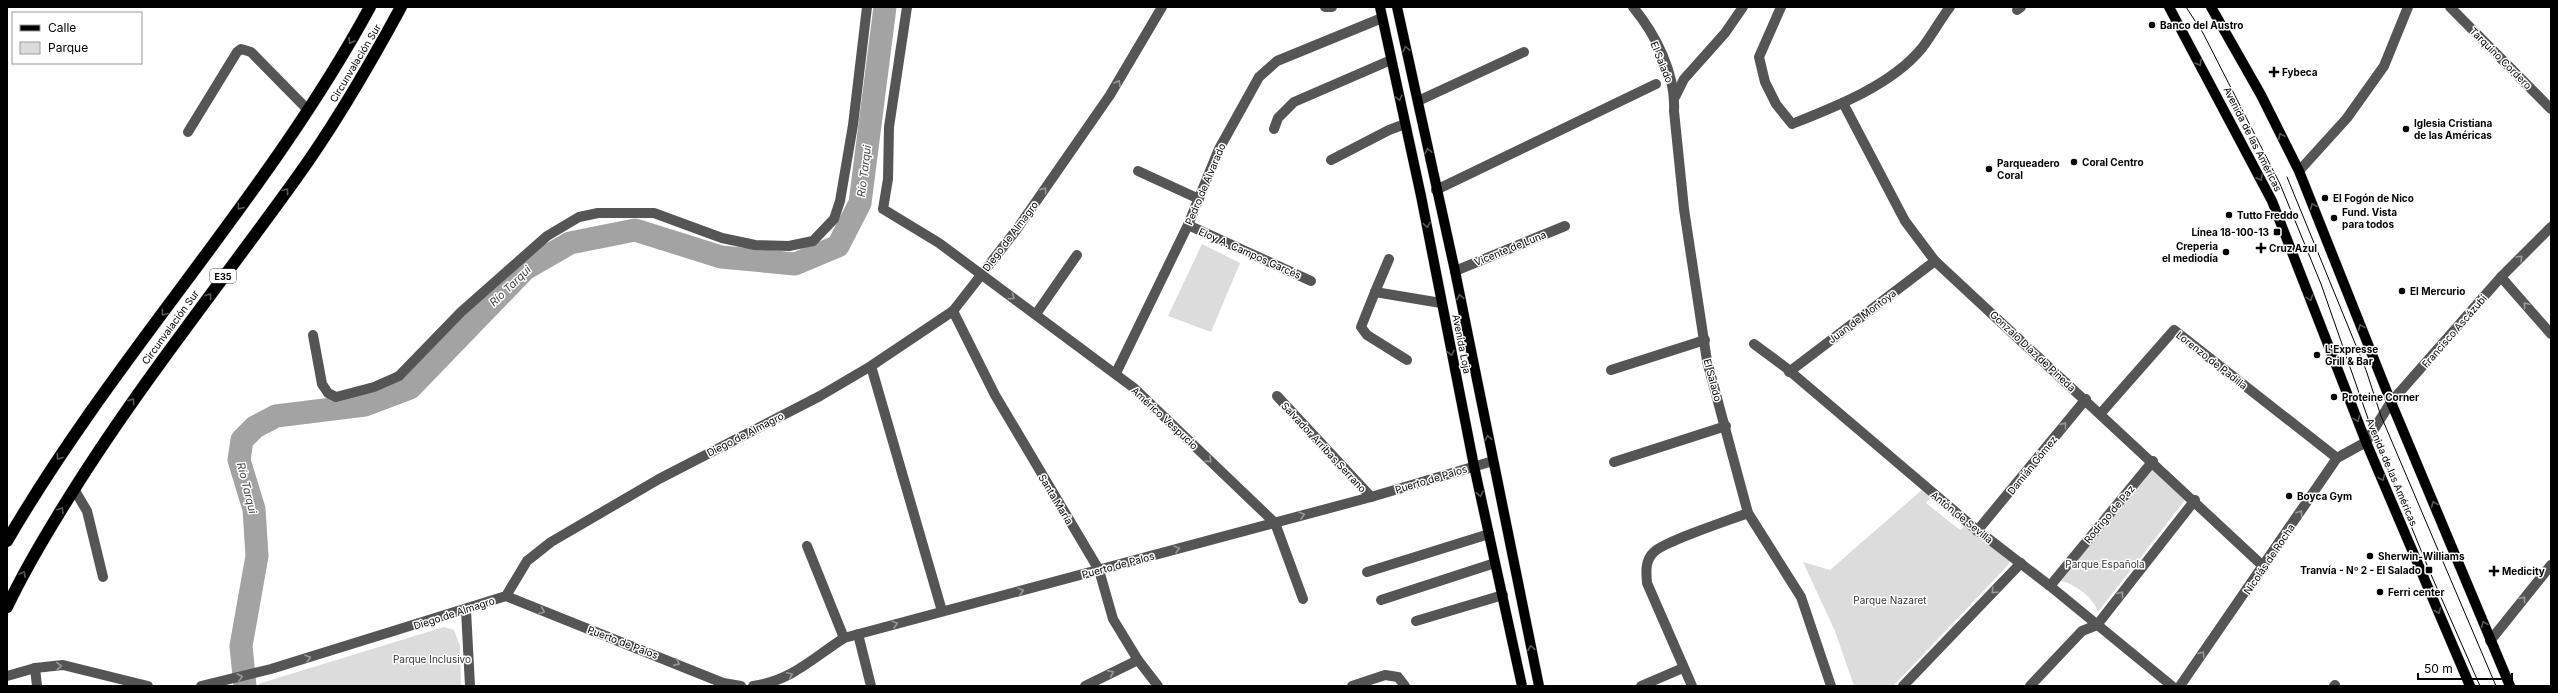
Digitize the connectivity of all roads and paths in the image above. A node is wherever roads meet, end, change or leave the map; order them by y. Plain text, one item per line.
1 (370, 7) edge
2 (401, 7) edge
3 (867, 7) edge
4 (907, 7) edge
5 (1162, 7) edge
6 (1325, 7) edge
7 (1332, 7) edge
8 (1380, 7) edge
9 (1397, 7) edge
10 (1633, 7) edge
11 (1743, 7) edge
12 (1781, 7) edge
13 (1950, 7) edge
14 (2169, 7) edge
15 (2211, 7) edge
16 (2408, 7) edge
17 (2450, 7) edge
18 (1382, 18) junction
19 (1524, 52) dead end
20 (1391, 60) junction
21 (1656, 84) dead end
22 (1675, 97) junction
23 (1418, 101) junction
24 (1843, 104) junction
25 (307, 109) junction
26 (2551, 109) edge
27 (1405, 124) junction
28 (1274, 129) dead end
29 (188, 132) dead end
30 (1331, 160) dead end
31 (1138, 171) dead end
32 (2299, 171) junction
33 (1436, 190) junction
34 (1199, 199) junction
35 (1188, 225) junction
36 (1565, 226) dead end
37 (2551, 227) edge
38 (1077, 255) dead end
39 (1388, 259) dead end
40 (1935, 261) junction
41 (1455, 271) junction
42 (980, 275) junction
43 (2501, 277) junction
44 (1311, 281) dead end
45 (1375, 292) junction
46 (1441, 303) junction
47 (953, 311) junction
48 (1036, 314) junction
49 (2551, 334) edge
50 (314, 335) dead end
51 (1705, 340) junction
52 (1754, 344) dead end
53 (1407, 360) dead end
54 (871, 366) junction
55 (1611, 370) dead end
56 (1789, 372) junction
57 (1116, 373) junction
58 (1276, 396) dead end
59 (2086, 399) junction
60 (2391, 402) junction
61 (2102, 414) junction
62 (1726, 426) junction
63 (2366, 442) junction
64 (2337, 458) junction
65 (1493, 460) junction
66 (2153, 461) junction
67 (1614, 462) dead end
68 (1474, 466) junction
69 (74, 489) junction
70 (1371, 497) junction
71 (2195, 500) junction
72 (1748, 514) junction
73 (1275, 523) junction
74 (1977, 531) junction
75 (1489, 534) junction
76 (7, 541) edge
77 (807, 546) dead end
78 (1496, 563) junction
79 (2021, 563) junction
80 (2551, 565) edge
81 (2264, 567) junction
82 (1099, 570) junction
83 (1367, 572) dead end
84 (103, 577) dead end
85 (2050, 586) junction
86 (1503, 595) junction
87 (506, 596) junction
88 (1303, 599) dead end
89 (1381, 600) dead end
90 (7, 607) edge
91 (466, 610) junction
92 (942, 612) junction
93 (1416, 621) dead end
94 (2097, 625) junction
95 (858, 634) junction
96 (844, 638) junction
97 (2490, 641) junction
98 (1138, 660) junction
99 (35, 668) junction
100 (1683, 668) junction
101 (7, 676) edge
102 (205, 685) edge
103 (37, 686) edge
104 (148, 686) edge
105 (470, 686) edge
106 (741, 686) edge
107 (753, 686) edge
108 (871, 686) edge
109 (1085, 686) edge
110 (1158, 686) edge
111 (1352, 686) edge
112 (1405, 686) edge
113 (1522, 686) edge
114 (1539, 686) edge
115 (1642, 686) edge
116 (1692, 686) edge
117 (1831, 686) edge
118 (1903, 686) edge
119 (2030, 686) edge
120 (2172, 686) edge
121 (2180, 686) edge
122 (2470, 686) edge
123 (2510, 686) edge

1 -> 25 highway, Circunvalación Sur / E35
69 -> 2 highway, Circunvalación Sur / E35
3 - 50 street
4 - 42 street, Américo Vespucio
42 -> 5 street, Diego de Almagro
6 - 7 street
8 - 18 main road, Avenida Loja
23 -> 9 main road, Avenida Loja
10 - 22 street, El Salado
11 - 22 street
12 - 24 street
13 - 24 street
14 -> 63 main road, Avenida de las Américas
32 -> 15 main road
16 - 32 street
17 - 26 street, Tarquino Cordero
18 - 20 main road, Avenida Loja
18 - 34 street, Pedro de Alvarado
19 - 23 street
20 -> 27 main road, Avenida Loja
20 - 28 street
21 - 33 street
22 - 51 street, El Salado
33 -> 23 main road, Avenida Loja
24 - 40 street, Gonzalo Díaz de Pineda
25 - 29 street
25 -> 76 highway, Circunvalación Sur / E35
27 - 30 street
27 -> 46 main road, Avenida Loja
31 - 34 street
60 -> 32 main road
33 - 41 main road, Avenida Loja
34 - 35 street, Pedro de Alvarado
35 - 44 street, Eloy A. Campos Garcés
35 - 57 street, Pedro de Alvarado
36 - 41 street, Vicente de Luna
43 -> 37 street, Francisco Ascázubi
38 - 48 street
39 - 45 street
40 - 56 street, Juan de Montoya
40 - 59 street, Gonzalo Díaz de Pineda
65 -> 41 main road, Avenida Loja
42 - 47 street, Diego de Almagro
42 -> 48 street, Américo Vespucio
49 -> 43 street
43 - 60 street, Francisco Ascázubi
45 - 46 street
45 - 53 street
46 -> 68 main road, Avenida Loja
47 - 54 street, Diego de Almagro
47 - 82 street, Santa María
48 - 57 street, Américo Vespucio
51 - 55 street
51 - 62 street, El Salado
52 - 56 street, Antón de Sevilla
54 - 87 street, Diego de Almagro
54 - 92 street
56 - 74 street, Antón de Sevilla
57 -> 73 street, Américo Vespucio
58 - 70 street, Salvador Arribas Serrano
59 - 61 street, Gonzalo Díaz de Pineda
74 -> 59 street, Damián Gómez
60 - 63 street, Francisco Ascázubi
97 -> 60 main road
61 - 64 street, Lorenzo de Padilla
61 - 66 street, Gonzalo Díaz de Pineda
62 - 67 street
62 - 72 street, El Salado
63 - 64 street, Nicolás de Rocha
63 -> 122 main road, Avenida de las Américas
81 -> 64 street, Nicolás de Rocha
65 - 68 street, Puerto de Palos
114 -> 65 main road, Avenida Loja
66 - 71 street, Gonzalo Díaz de Pineda
66 - 85 street, Rodrigo de Paz
68 - 70 street, Puerto de Palos
68 -> 75 main road, Avenida Loja
69 - 84 street
90 -> 69 highway, Circunvalación Sur / E35
73 -> 70 street, Puerto de Palos
71 - 81 street, Gonzalo Díaz de Pineda
94 -> 71 street
72 - 100 street
72 - 117 street, El Salado
82 -> 73 street, Puerto de Palos
73 - 88 street, Américo Vespucio
74 - 79 street, Antón de Sevilla
75 - 78 main road, Avenida Loja
75 - 83 street
77 - 96 street
78 - 86 main road, Avenida Loja
78 - 89 street
79 - 85 street, Antón de Sevilla
79 -> 118 street
97 -> 80 street
121 -> 81 street, Nicolás de Rocha
92 -> 82 street, Puerto de Palos
82 - 98 street, Santa María
85 - 94 street, Antón de Sevilla
86 - 93 street
86 - 113 main road, Avenida Loja
87 - 91 street, Diego de Almagro
87 -> 106 street, Puerto de Palos
102 -> 91 street, Diego de Almagro
91 - 105 street
95 -> 92 street, Puerto de Palos
94 - 119 street
94 - 120 street, Antón de Sevilla
95 - 96 street, Puerto de Palos
95 - 108 street
107 -> 96 street, Puerto de Palos
97 - 123 main road
109 -> 98 street
98 - 110 street, Santa María
99 - 101 street
99 - 103 street
99 -> 104 street
100 - 115 street
100 - 116 street
111 - 112 street

